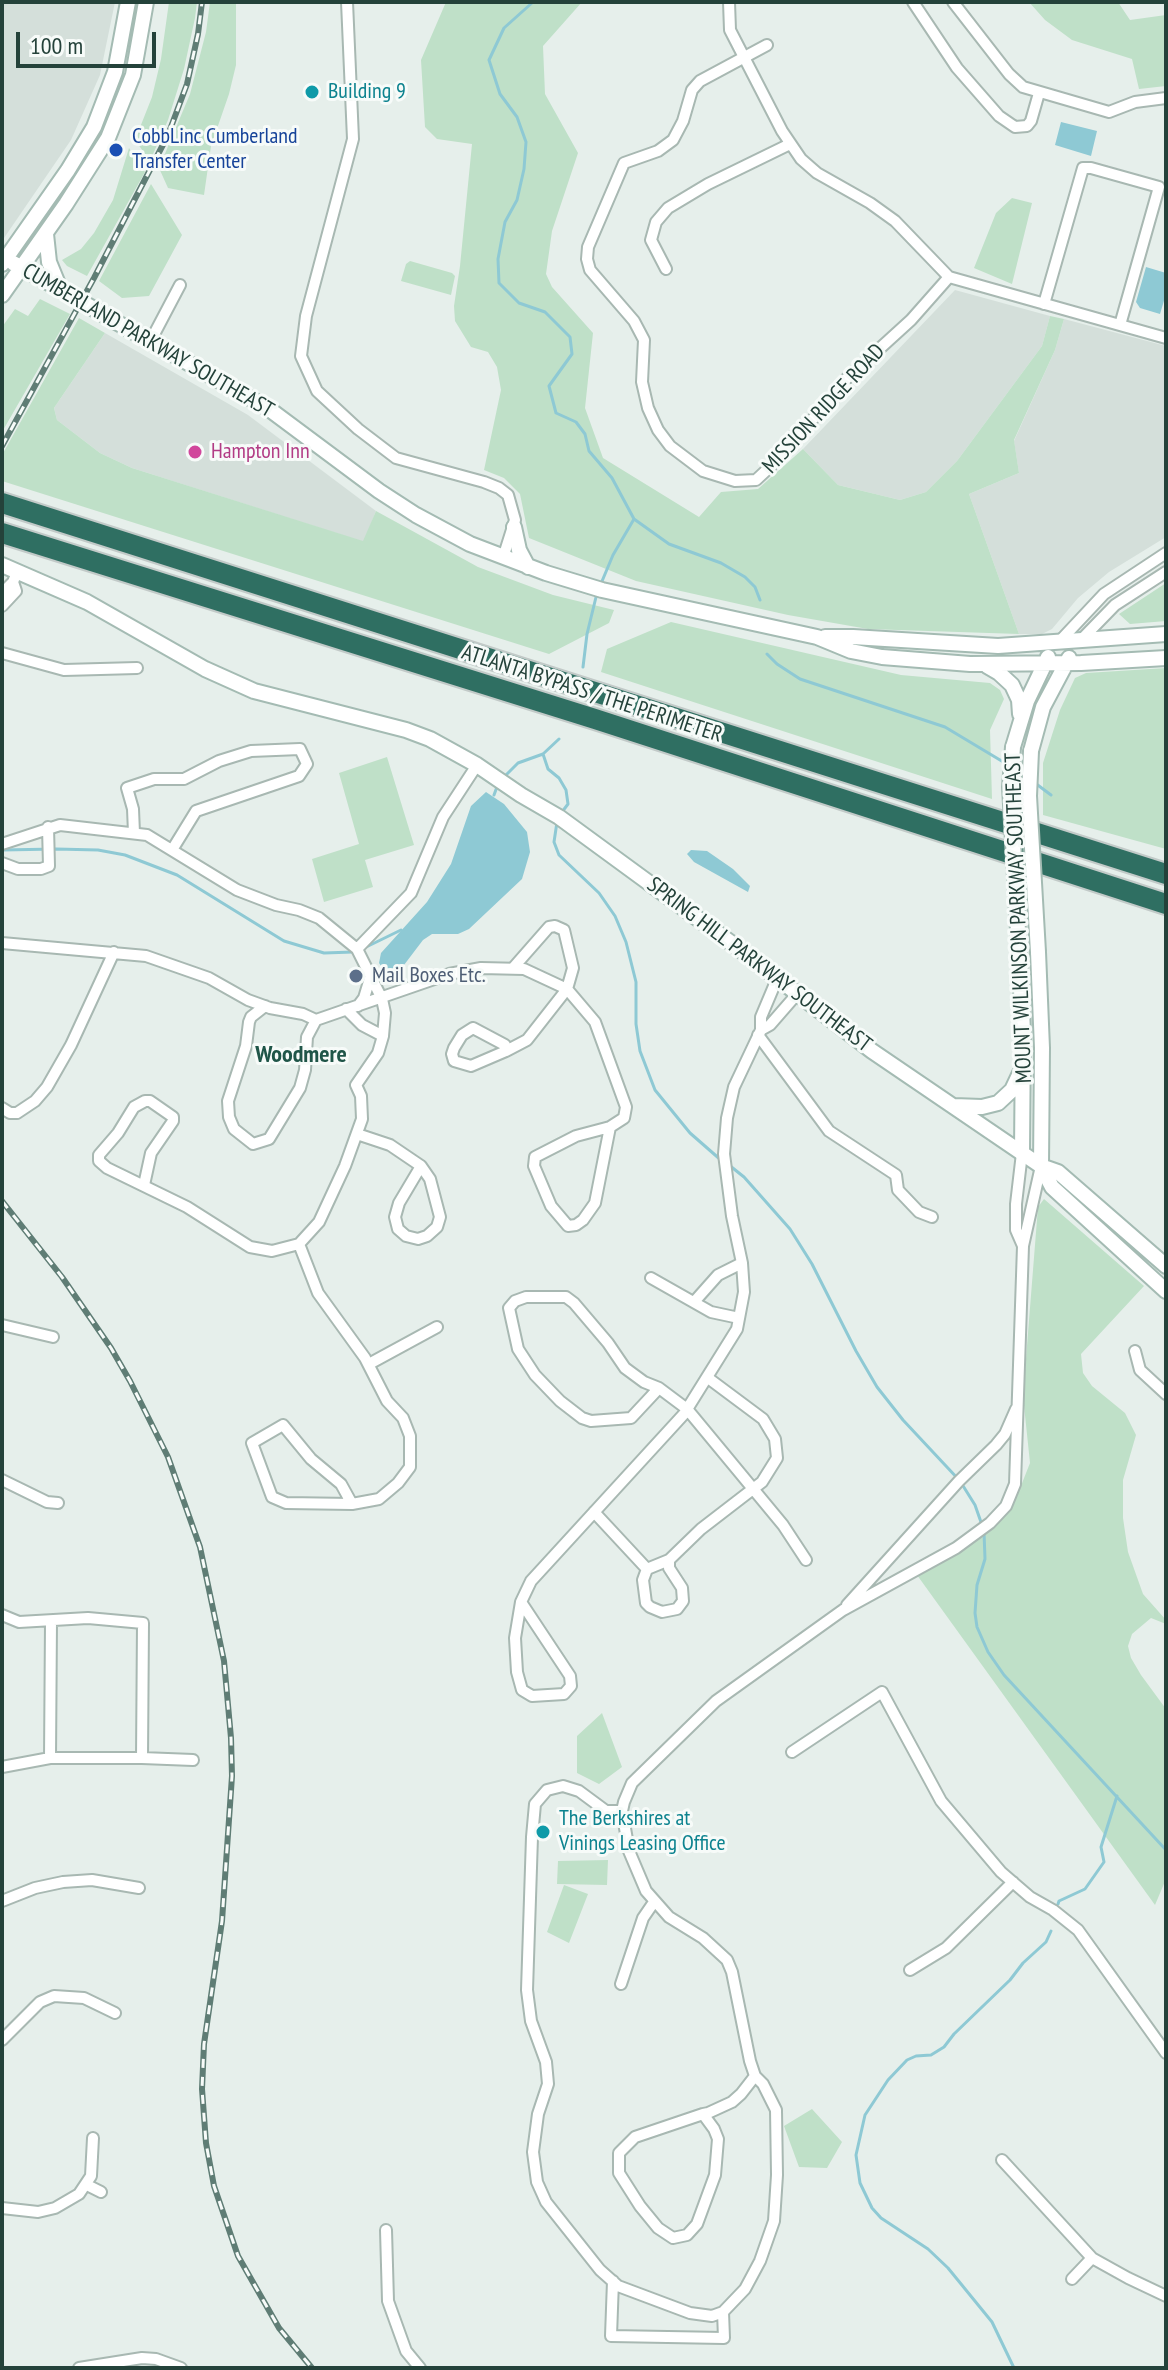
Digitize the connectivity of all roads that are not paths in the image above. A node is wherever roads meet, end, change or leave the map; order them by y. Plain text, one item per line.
1 (128, 2) edge
2 (146, 2) edge
3 (347, 2) edge
4 (729, 2) edge
5 (913, 2) edge
6 (953, 2) edge
7 (767, 45) dead end
8 (744, 56) junction
9 (1039, 93) junction
10 (1166, 98) edge
11 (790, 144) junction
12 (46, 234) junction
13 (4, 261) edge
14 (21, 269) junction
15 (666, 269) dead end
16 (949, 277) junction
17 (180, 285) dead end
18 (60, 289) junction
19 (2, 295) edge
20 (1044, 304) junction
21 (1120, 325) junction
22 (1166, 338) edge
23 (150, 342) junction
24 (2, 503) edge
25 (514, 527) junction
26 (2, 533) edge
27 (1166, 553) edge
28 (503, 558) junction
29 (2, 565) edge
30 (528, 567) junction
31 (1166, 572) edge
32 (15, 577) junction
33 (2, 593) edge
34 (2, 606) edge
35 (1166, 634) edge
36 (817, 637) junction
37 (1080, 641) junction
38 (1057, 643) junction
39 (2, 653) edge
40 (1166, 658) edge
41 (1066, 663) junction
42 (982, 664) junction
43 (1044, 664) junction
44 (137, 668) dead end
45 (1020, 721) junction
46 (477, 765) junction
47 (48, 827) junction
48 (134, 833) junction
49 (2, 844) edge
50 (172, 850) junction
51 (2, 863) edge
52 (1166, 874) edge
53 (1166, 904) edge
54 (2, 943) edge
55 (357, 949) junction
56 (114, 952) junction
57 (513, 968) junction
58 (371, 973) junction
59 (777, 979) junction
60 (567, 989) junction
61 (797, 994) junction
62 (382, 999) junction
63 (265, 1006) junction
64 (358, 1006) junction
65 (346, 1009) junction
66 (316, 1020) junction
67 (760, 1032) junction
68 (383, 1036) junction
69 (506, 1051) junction
70 (1024, 1065) junction
71 (953, 1106) junction
72 (2, 1108) edge
73 (610, 1127) junction
74 (357, 1134) junction
75 (1022, 1153) junction
76 (421, 1166) junction
77 (1041, 1166) junction
78 (144, 1185) junction
79 (932, 1217) dead end
80 (299, 1244) junction
81 (1023, 1246) junction
82 (742, 1263) junction
83 (1166, 1266) edge
84 (651, 1278) dead end
85 (1166, 1291) edge
86 (694, 1302) junction
87 (739, 1318) junction
88 (2, 1325) edge
89 (437, 1327) dead end
90 (53, 1337) dead end
91 (1135, 1351) dead end
92 (369, 1364) junction
93 (708, 1378) junction
94 (659, 1388) junction
95 (1019, 1390) junction
96 (1166, 1394) edge
97 (687, 1409) junction
98 (2, 1480) edge
99 (754, 1489) junction
100 (58, 1503) dead end
101 (352, 1504) junction
102 (594, 1512) junction
103 (669, 1560) junction
104 (806, 1560) dead end
105 (647, 1569) junction
106 (521, 1602) junction
107 (843, 1610) junction
108 (2, 1615) edge
109 (51, 1622) junction
110 (792, 1752) dead end
111 (50, 1758) junction
112 (142, 1758) junction
113 (193, 1760) dead end
114 (2, 1767) edge
115 (622, 1811) junction
116 (1013, 1882) junction
117 (139, 1888) dead end
118 (2, 1901) edge
119 (654, 1902) junction
120 (910, 1970) dead end
121 (621, 1984) dead end
122 (115, 2013) dead end
123 (2, 2040) edge
124 (1166, 2053) edge
125 (755, 2076) junction
126 (703, 2114) junction
127 (93, 2138) dead end
128 (1002, 2160) dead end
129 (87, 2185) junction
130 (101, 2192) dead end
131 (2, 2208) edge
132 (386, 2230) dead end
133 (1092, 2258) junction
134 (1072, 2279) dead end
135 (613, 2281) junction
136 (1166, 2296) edge
137 (723, 2312) junction
138 (79, 2368) edge
139 (181, 2368) edge
140 (420, 2368) edge

1 - 13 street
2 - 12 street
3 - 25 street
4 - 8 street
5 - 9 street
6 - 9 street
7 - 8 street, MISSION RIDGE ROAD
8 - 11 street
8 - 16 street, MISSION RIDGE ROAD
9 - 10 street
11 - 15 street
11 - 16 street
12 - 14 street
12 - 18 street
13 - 14 street, CUMBERLAND PARKWAY SOUTHEAST
14 - 18 street, CUMBERLAND PARKWAY SOUTHEAST
14 - 19 street
16 - 20 street
17 - 23 street
18 - 23 street, CUMBERLAND PARKWAY SOUTHEAST, bridge
20 - 21 street
20 - 21 street
21 - 22 street
23 - 28 street, CUMBERLAND PARKWAY SOUTHEAST
24 - 52 highway, ATLANTA BYPASS / THE PERIMETER
25 - 28 street
25 - 30 street
26 - 53 highway, ATLANTA BYPASS / THE PERIMETER
27 - 38 street, MOUNT WILKINSON PARKWAY SOUTHEAST
28 - 30 street, CUMBERLAND PARKWAY SOUTHEAST
29 - 32 street, SPRING HILL PARKWAY SOUTHEAST
30 - 36 street, CUMBERLAND PARKWAY SOUTHEAST
31 - 37 street, MOUNT WILKINSON PARKWAY SOUTHEAST
32 - 33 street
32 - 34 street
32 - 46 street, SPRING HILL PARKWAY SOUTHEAST
35 - 37 street, CUMBERLAND PARKWAY SOUTHEAST
36 - 38 street, CUMBERLAND PARKWAY SOUTHEAST
36 - 42 street, CUMBERLAND PARKWAY SOUTHEAST
37 - 38 street, CUMBERLAND PARKWAY SOUTHEAST
37 - 41 street, MOUNT WILKINSON PARKWAY SOUTHEAST
38 - 43 street, MOUNT WILKINSON PARKWAY SOUTHEAST
39 - 44 street
40 - 41 street, CUMBERLAND PARKWAY SOUTHEAST
41 - 43 street, CUMBERLAND PARKWAY SOUTHEAST
41 - 77 street, MOUNT WILKINSON PARKWAY SOUTHEAST, bridge
42 - 43 street, CUMBERLAND PARKWAY SOUTHEAST
42 - 45 street
43 - 45 street, MOUNT WILKINSON PARKWAY SOUTHEAST
45 - 70 street, MOUNT WILKINSON PARKWAY SOUTHEAST, bridge
46 - 55 street
46 - 59 street, SPRING HILL PARKWAY SOUTHEAST
47 - 48 street
47 - 49 street
47 - 51 street
48 - 50 street
48 - 50 street
50 - 55 street
54 - 56 street
55 - 58 street
56 - 63 street
56 - 72 street
57 - 60 street
57 - 60 street
57 - 62 street
58 - 62 street
58 - 64 street
59 - 61 street, SPRING HILL PARKWAY SOUTHEAST
59 - 67 street
60 - 69 street
60 - 73 street
61 - 67 street
61 - 71 street, SPRING HILL PARKWAY SOUTHEAST
62 - 64 street
62 - 68 street
63 - 66 street
63 - 66 street
64 - 65 street
65 - 66 street
65 - 68 street
67 - 79 street
67 - 82 street
68 - 74 street
69 - 69 street
70 - 71 street
70 - 75 street, MOUNT WILKINSON PARKWAY SOUTHEAST
71 - 75 street, SPRING HILL PARKWAY SOUTHEAST
73 - 73 street
74 - 76 street
74 - 80 street
75 - 77 street, SPRING HILL PARKWAY SOUTHEAST
75 - 81 street
76 - 76 street
77 - 81 street
77 - 83 street, SPRING HILL PARKWAY SOUTHEAST
77 - 85 street, SPRING HILL PARKWAY SOUTHEAST
78 - 78 street
78 - 80 street
80 - 92 street
81 - 95 street
82 - 86 street
82 - 87 street
84 - 86 street
86 - 87 street
87 - 93 street
88 - 90 street
89 - 92 street
91 - 96 street
92 - 101 street
93 - 97 street
93 - 99 street
94 - 94 street
94 - 97 street
95 - 107 street
95 - 107 street
97 - 99 street
97 - 102 street
98 - 100 street
99 - 103 street
99 - 104 street
101 - 101 street
102 - 105 street
102 - 106 street
103 - 105 street
103 - 105 street
106 - 106 street
107 - 115 street
108 - 109 street
109 - 111 street
109 - 112 street
110 - 116 street
111 - 112 street
111 - 114 street
112 - 113 street
115 - 119 street
115 - 135 street
116 - 120 street
116 - 124 street
117 - 118 street
119 - 121 street
119 - 125 street
122 - 123 street
125 - 126 street
125 - 137 street
126 - 126 street
127 - 129 street
128 - 133 street
129 - 130 street
129 - 131 street
132 - 140 street
133 - 134 street
133 - 136 street
135 - 137 street
135 - 137 street
138 - 139 street

